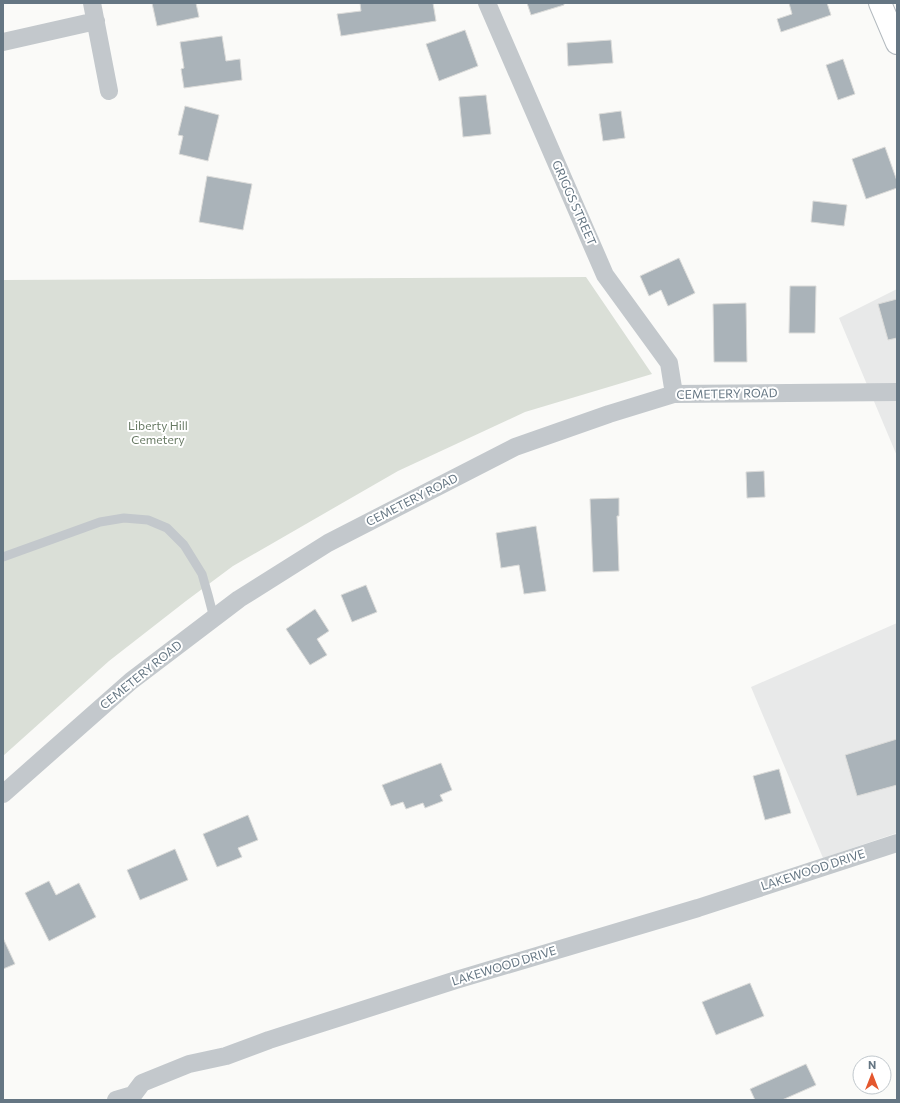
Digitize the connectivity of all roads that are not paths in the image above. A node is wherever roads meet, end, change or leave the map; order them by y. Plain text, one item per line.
1 (92, 3) edge
2 (487, 3) edge
3 (880, 3) edge
4 (96, 21) junction
5 (3, 42) edge
6 (897, 43) edge
7 (109, 91) dead end
8 (897, 392) edge
9 (674, 394) junction
10 (3, 557) edge
11 (214, 618) junction
12 (3, 794) edge
13 (897, 842) edge
14 (116, 1100) edge

1 - 4 street
2 - 9 street, GRIGGS STREET
3 - 6 main road
4 - 5 street
4 - 7 street
8 - 9 street, CEMETERY ROAD
9 - 11 street, CEMETERY ROAD
10 - 11 lane
11 - 12 street, CEMETERY ROAD
13 - 14 street, LAKEWOOD DRIVE

